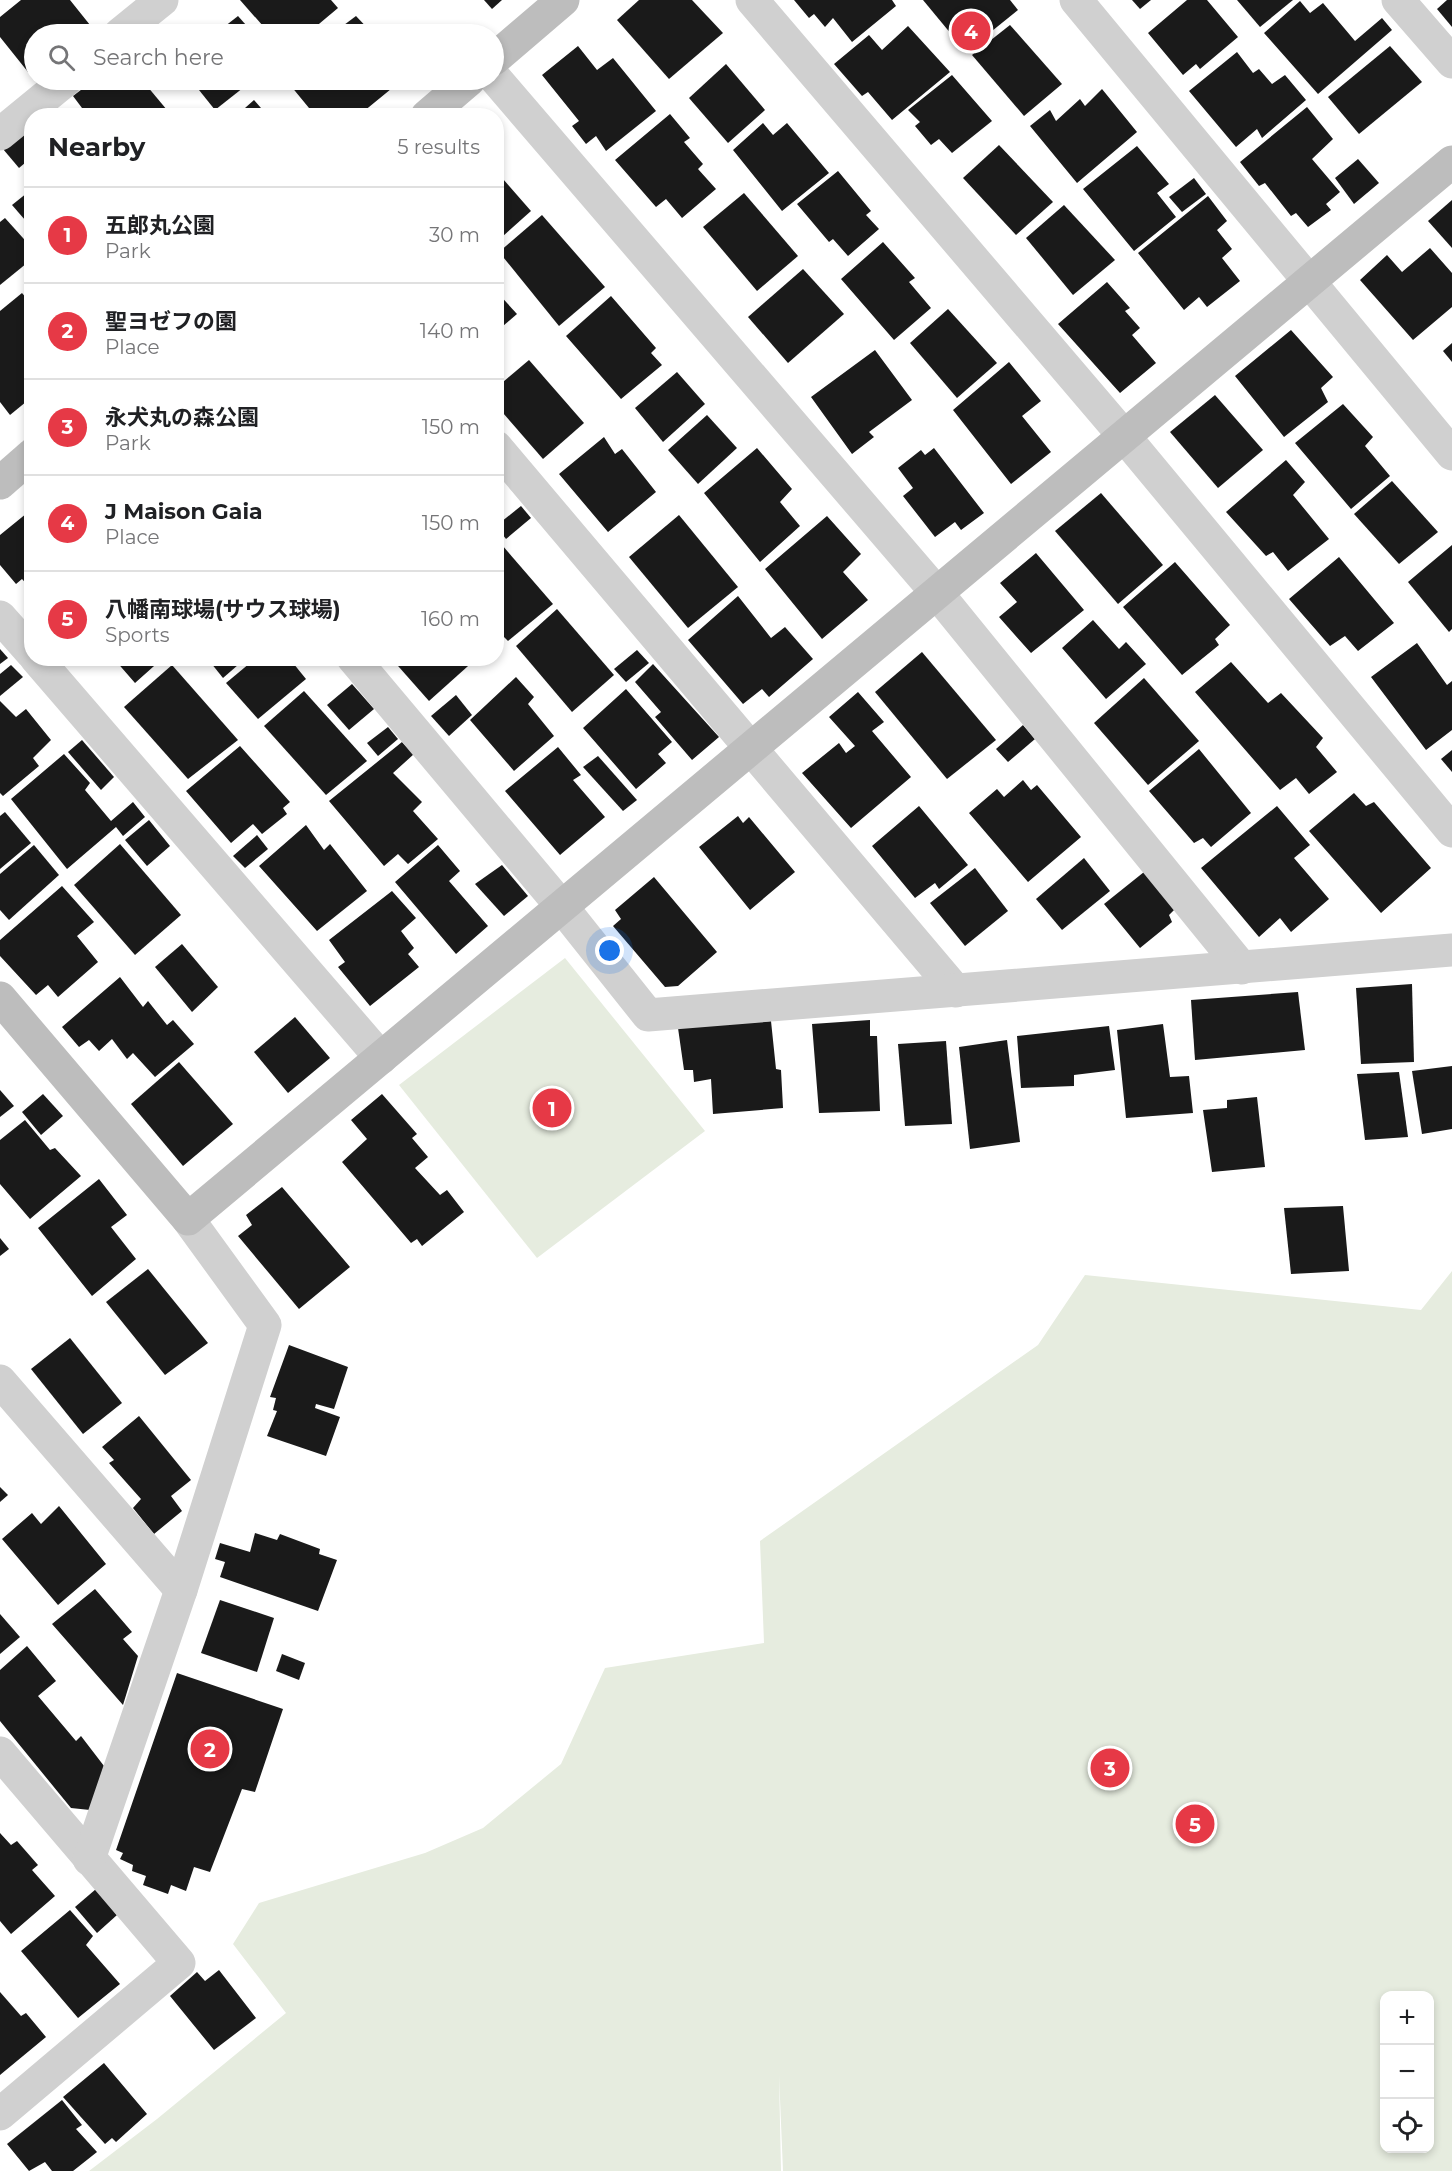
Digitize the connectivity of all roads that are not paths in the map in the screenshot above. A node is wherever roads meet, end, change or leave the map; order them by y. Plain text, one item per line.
1 (162, 0) edge
2 (563, 0) edge
3 (752, 0) edge
4 (1076, 0) edge
5 (1398, 0) edge
6 (132, 24) edge
7 (504, 50) edge
8 (1452, 62) edge
9 (504, 89) edge
10 (54, 90) edge
11 (457, 90) edge
12 (32, 108) edge
13 (436, 108) edge
14 (24, 114) edge
15 (0, 134) edge
16 (1452, 162) edge
17 (1309, 282) junction
18 (1124, 436) junction
19 (1452, 454) edge
20 (504, 456) edge
21 (24, 462) edge
22 (0, 483) edge
23 (937, 593) junction
24 (0, 617) edge
25 (24, 644) edge
26 (43, 666) edge
27 (360, 666) edge
28 (753, 747) junction
29 (1452, 831) edge
30 (562, 907) junction
31 (1452, 950) edge
32 (1242, 968) junction
33 (956, 991) junction
34 (0, 998) edge
35 (381, 1058) junction
36 (188, 1219) junction
37 (0, 1381) edge
38 (181, 1590) junction
39 (0, 1753) edge
40 (89, 1859) junction
41 (0, 2114) edge

1 - 6 street
2 - 7 street
3 - 18 street
4 - 17 street
5 - 8 street
9 - 23 street
10 - 12 street
11 - 13 street
14 - 15 street
16 - 17 street
17 - 18 street
17 - 19 street
18 - 23 street
18 - 29 street
20 - 28 street
21 - 22 street
23 - 28 street
23 - 32 street
24 - 25 street
26 - 35 street
27 - 30 street
28 - 30 street
28 - 33 street
30 - 33 street
30 - 35 street
31 - 32 street
32 - 33 street
34 - 36 street
35 - 36 street
36 - 38 street
37 - 38 street
38 - 40 street
39 - 40 street
40 - 41 street

